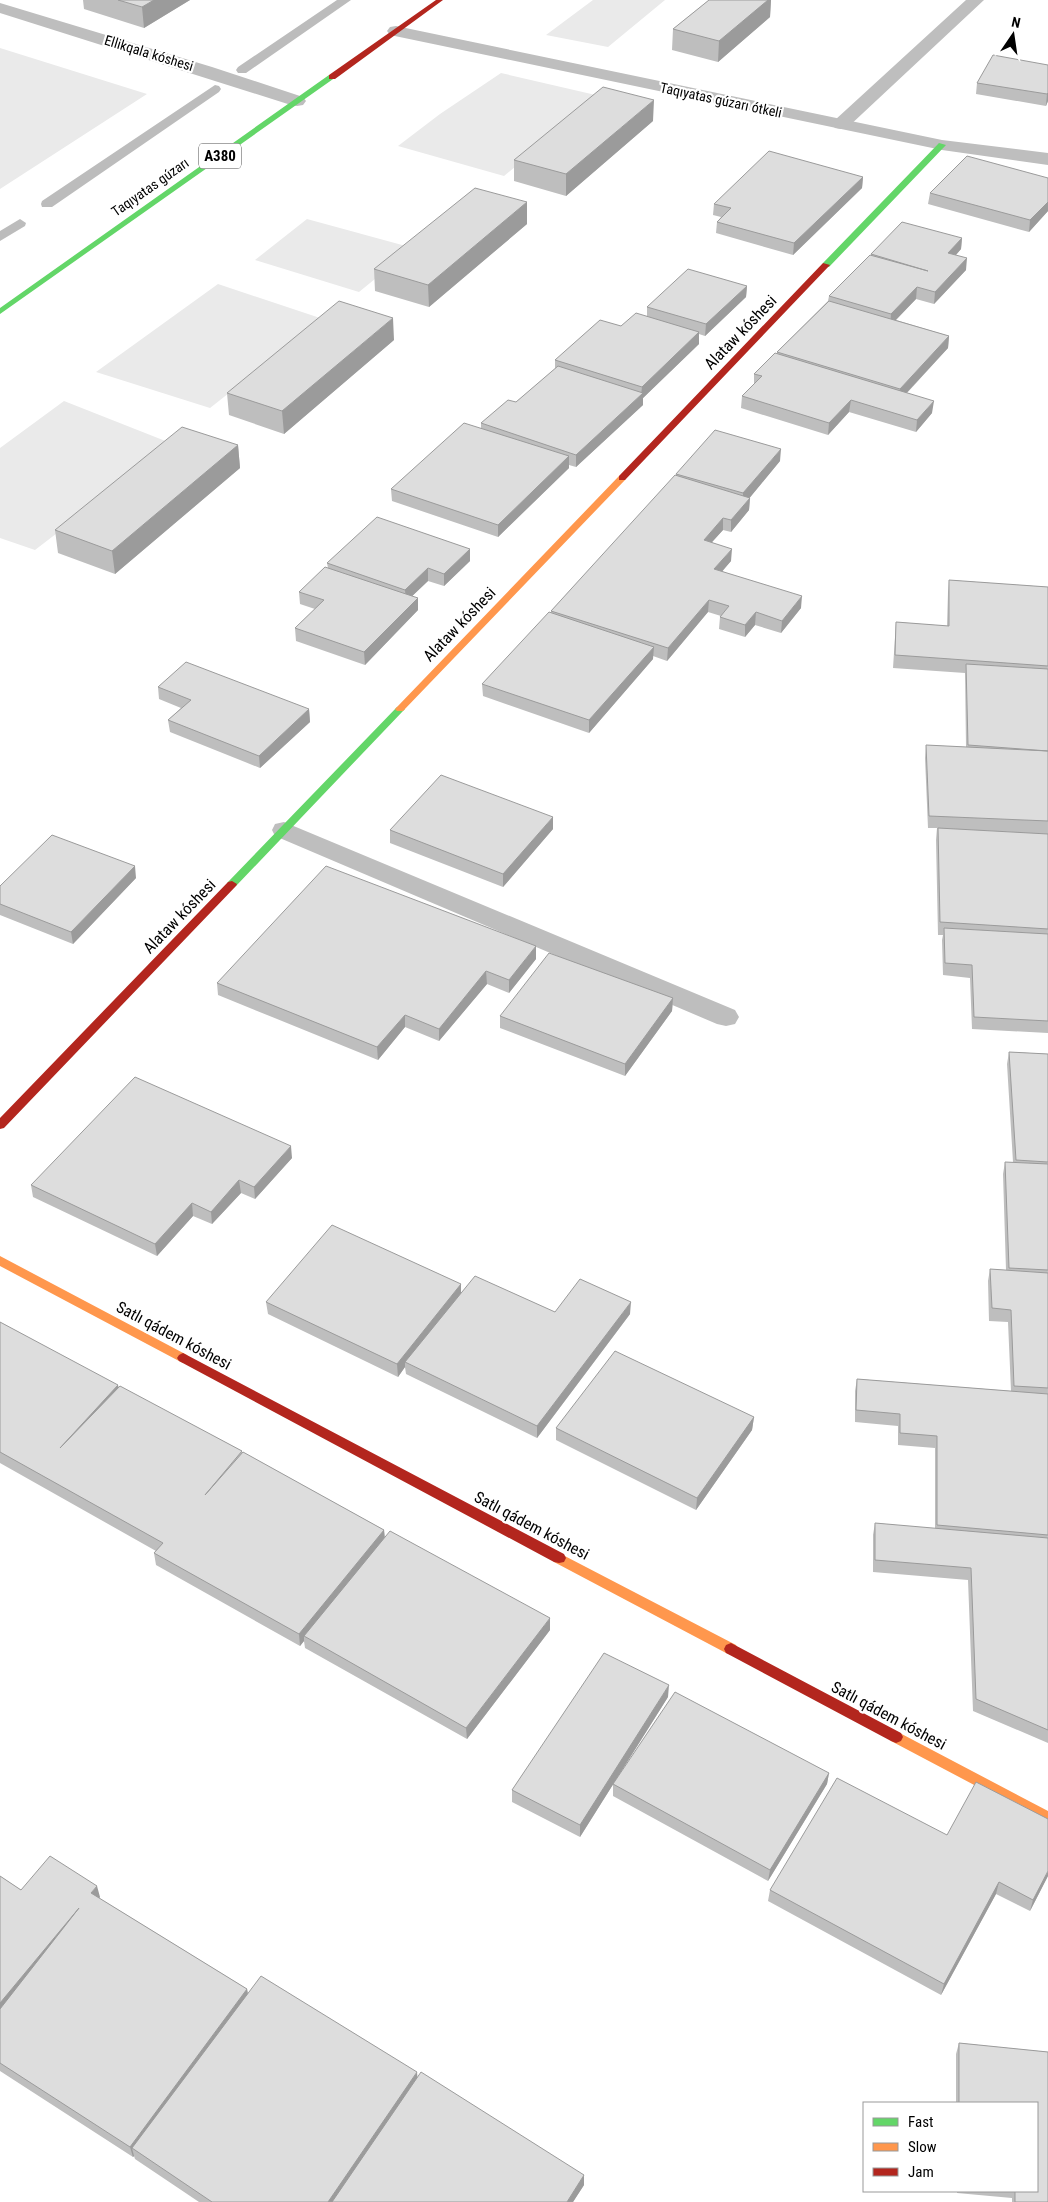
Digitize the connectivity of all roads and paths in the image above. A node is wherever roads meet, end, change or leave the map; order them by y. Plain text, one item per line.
1 (440, 0) edge
2 (976, 0) edge
3 (0, 8) edge
4 (396, 31) junction
5 (297, 101) junction
6 (842, 124) junction
7 (942, 145) junction
8 (1048, 159) edge
9 (0, 312) edge
10 (284, 830) junction
11 (726, 1017) dead end
12 (0, 1125) edge
13 (0, 1261) edge
14 (1048, 1818) edge

1 - 4 main road, Taqıyatas gúzarı / A380
2 - 6 street
3 - 5 street, Ellikqala kóshesi
4 - 5 main road, Taqıyatas gúzarı / A380
4 - 6 street, Taqıyatas gúzarı ótkeli
5 - 9 main road, Taqıyatas gúzarı / A380
6 - 7 street, Taqıyatas gúzarı ótkeli
7 - 8 street, Taqıyatas gúzarı ótkeli
7 - 10 main road, Alataw kóshesi
10 - 11 street
10 - 12 main road, Alataw kóshesi
13 - 14 main road, Satlı qádem kóshesi

